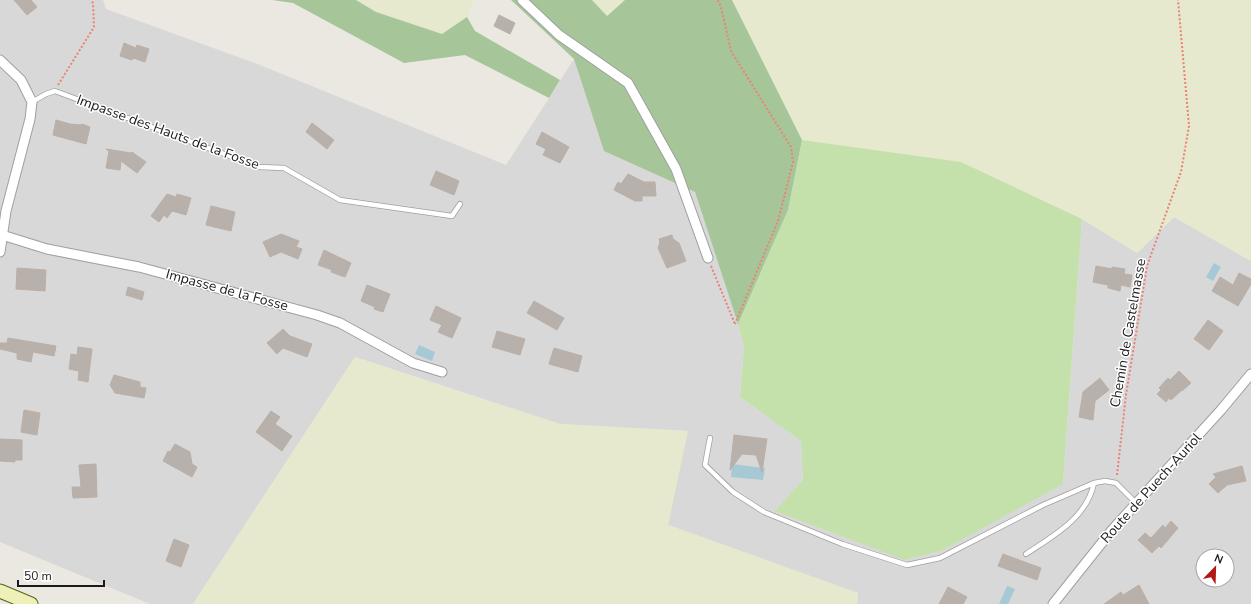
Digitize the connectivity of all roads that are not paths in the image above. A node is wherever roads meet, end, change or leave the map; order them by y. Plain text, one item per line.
1 (522, 0) edge
2 (0, 60) edge
3 (32, 102) junction
4 (460, 204) dead end
5 (2, 235) junction
6 (0, 252) edge
7 (708, 258) road end
8 (442, 372) dead end
9 (1251, 374) edge
10 (710, 438) dead end
11 (1094, 483) junction
12 (1136, 503) junction
13 (1026, 554) dead end
14 (0, 591) edge
15 (31, 604) edge
16 (1053, 604) edge

1 - 7 street
2 - 3 street
3 - 4 lane, Impasse des Hauts de la Fosse
3 - 5 street
5 - 6 street
5 - 8 street, Impasse de la Fosse
9 - 12 street, Route de Puech-Auriol
10 - 11 lane
11 - 12 lane
11 - 13 lane
12 - 16 street, Route de Puech-Auriol
14 - 15 main road

